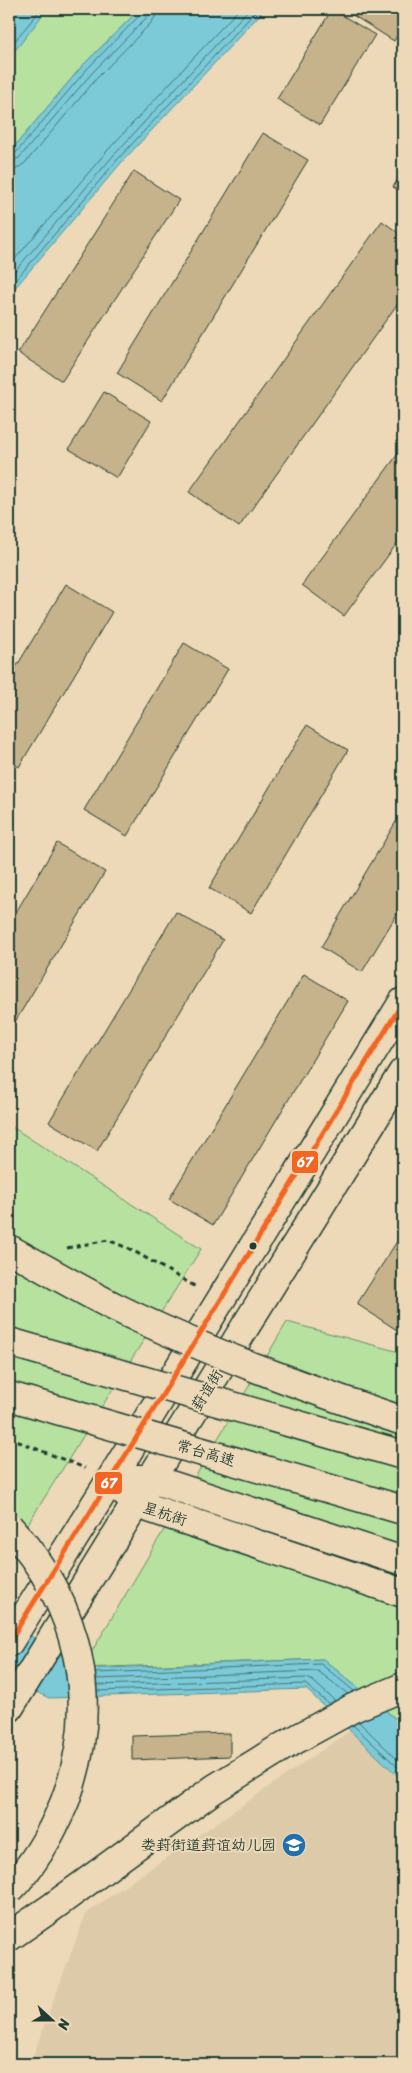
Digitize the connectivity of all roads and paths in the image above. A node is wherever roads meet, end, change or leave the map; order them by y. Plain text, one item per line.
1 (403, 1002) edge
2 (403, 1072) edge
3 (9, 1248) edge
4 (59, 1250) dead end
5 (221, 1300) junction
6 (9, 1342) edge
7 (9, 1396) edge
8 (403, 1421) edge
9 (9, 1438) edge
10 (403, 1456) edge
11 (111, 1479) junction
12 (152, 1480) junction
13 (136, 1504) junction
14 (403, 1510) edge
15 (9, 1528) edge
16 (403, 1561) edge
17 (403, 1592) edge
18 (9, 1642) edge
19 (403, 1687) edge
20 (11, 1705) edge
21 (9, 1890) edge
22 (9, 1937) edge

1 - 5 main road
2 - 12 main road, 葑谊街
3 - 8 main road, bridge
4 - 5 path
5 - 11 main road
6 - 10 main road, bridge
7 - 14 main road, 常台高速, bridge
9 - 11 path
11 - 12 main road, 星杭街
11 - 13 main road, 星杭街
11 - 18 main road
12 - 13 main road, 葑谊街
12 - 16 main road, 星杭街
13 - 17 main road, 星杭街
13 - 20 main road, 葑谊街
15 - 21 main road, bridge
19 - 22 main road

